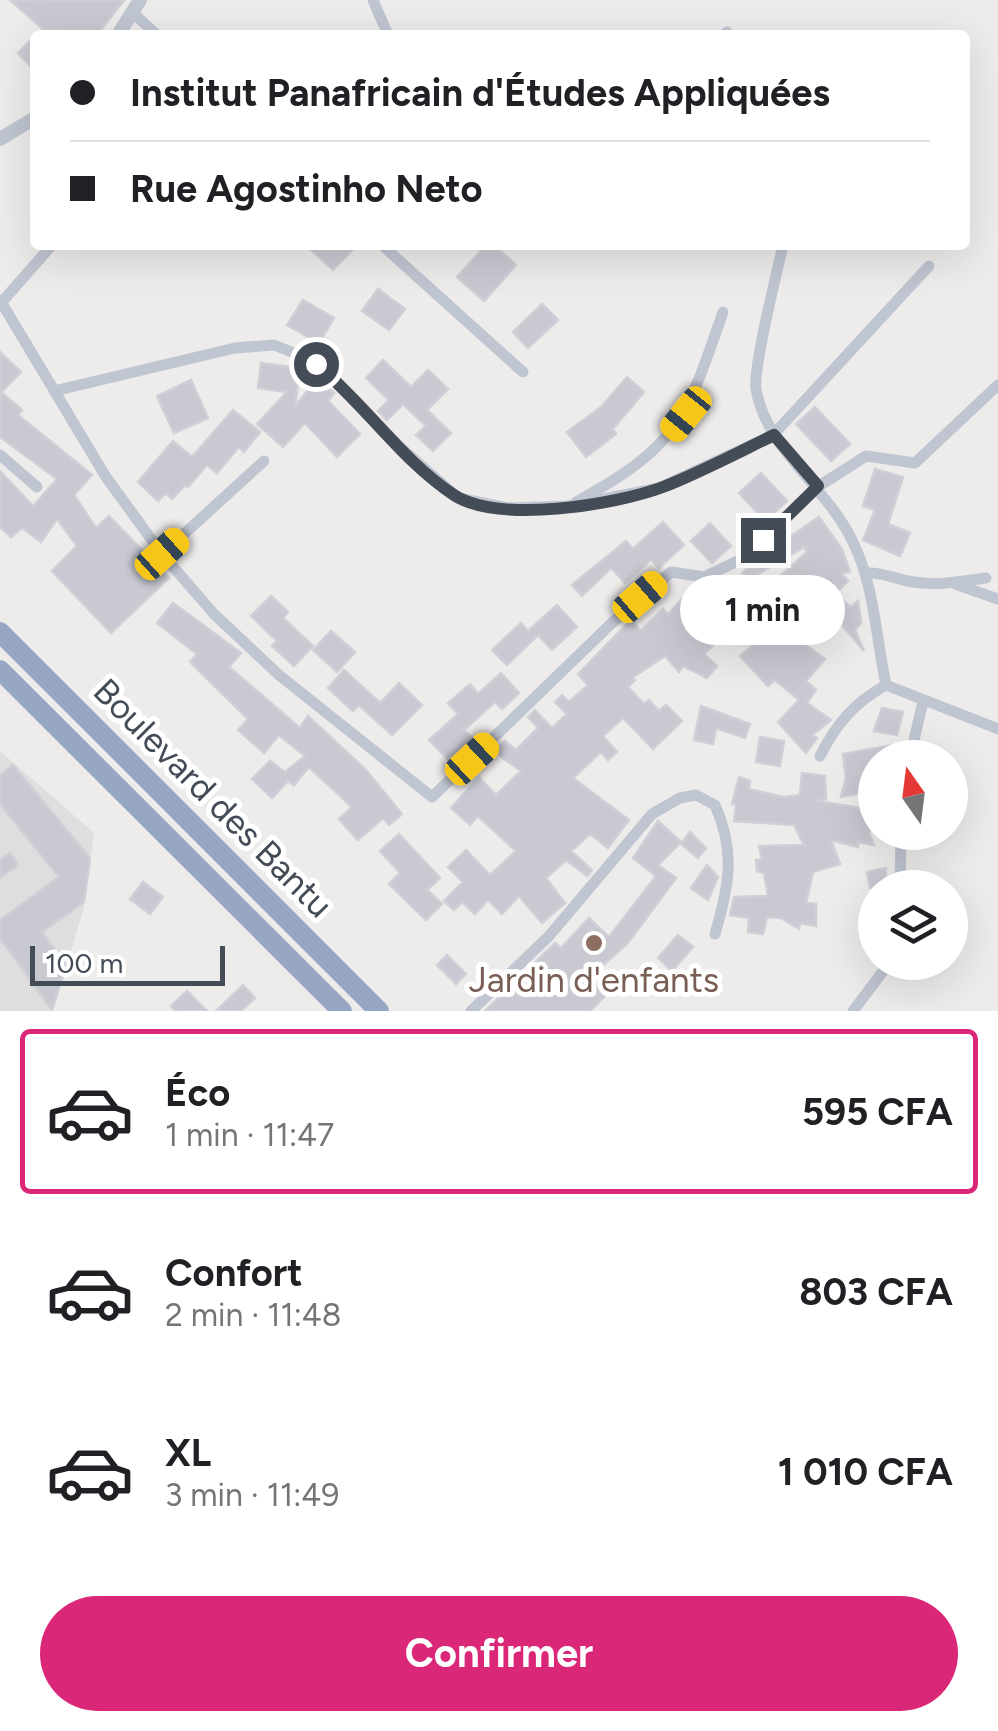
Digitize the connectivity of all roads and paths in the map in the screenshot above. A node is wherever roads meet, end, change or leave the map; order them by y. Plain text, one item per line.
1 (373, 0) edge
2 (136, 6) edge
3 (121, 30) edge
4 (153, 30) edge
5 (386, 30) edge
6 (30, 121) edge
7 (0, 139) edge
8 (47, 250) edge
9 (388, 250) edge
10 (781, 250) edge
11 (929, 266) dead end
12 (0, 302) edge
13 (723, 312) dead end
14 (523, 372) dead end
15 (998, 385) edge
16 (54, 391) junction
17 (774, 435) junction
18 (0, 455) edge
19 (264, 461) dead end
20 (818, 486) junction
21 (37, 487) dead end
22 (568, 506) junction
23 (162, 554) junction
24 (867, 573) junction
25 (986, 578) dead end
26 (951, 583) junction
27 (998, 600) edge
28 (0, 632) edge
29 (0, 670) edge
30 (886, 685) junction
31 (923, 701) junction
32 (998, 729) edge
33 (914, 740) edge
34 (820, 756) dead end
35 (714, 934) dead end
36 (876, 980) edge
37 (354, 986) junction
38 (342, 1011) edge
39 (379, 1011) edge
40 (396, 1011) edge
41 (470, 1011) edge
42 (853, 1011) edge

1 - 5 street
2 - 3 street
2 - 4 street
6 - 7 street
8 - 12 street
9 - 14 street
10 - 17 street
11 - 17 street
12 - 16 street
13 - 22 street
15 - 20 street
16 - 22 street
16 - 23 street
17 - 20 street
17 - 22 street
18 - 21 street
19 - 23 street
20 - 23 street
20 - 24 street
24 - 26 street
24 - 30 street
25 - 26 street
26 - 27 street
28 - 37 highway, Boulevard des Bantu
29 - 38 highway, Boulevard des Bantu
30 - 31 street
30 - 34 street
31 - 32 street
31 - 33 street
35 - 41 street
36 - 42 street
37 - 39 highway, Boulevard des Bantu
37 - 40 highway

